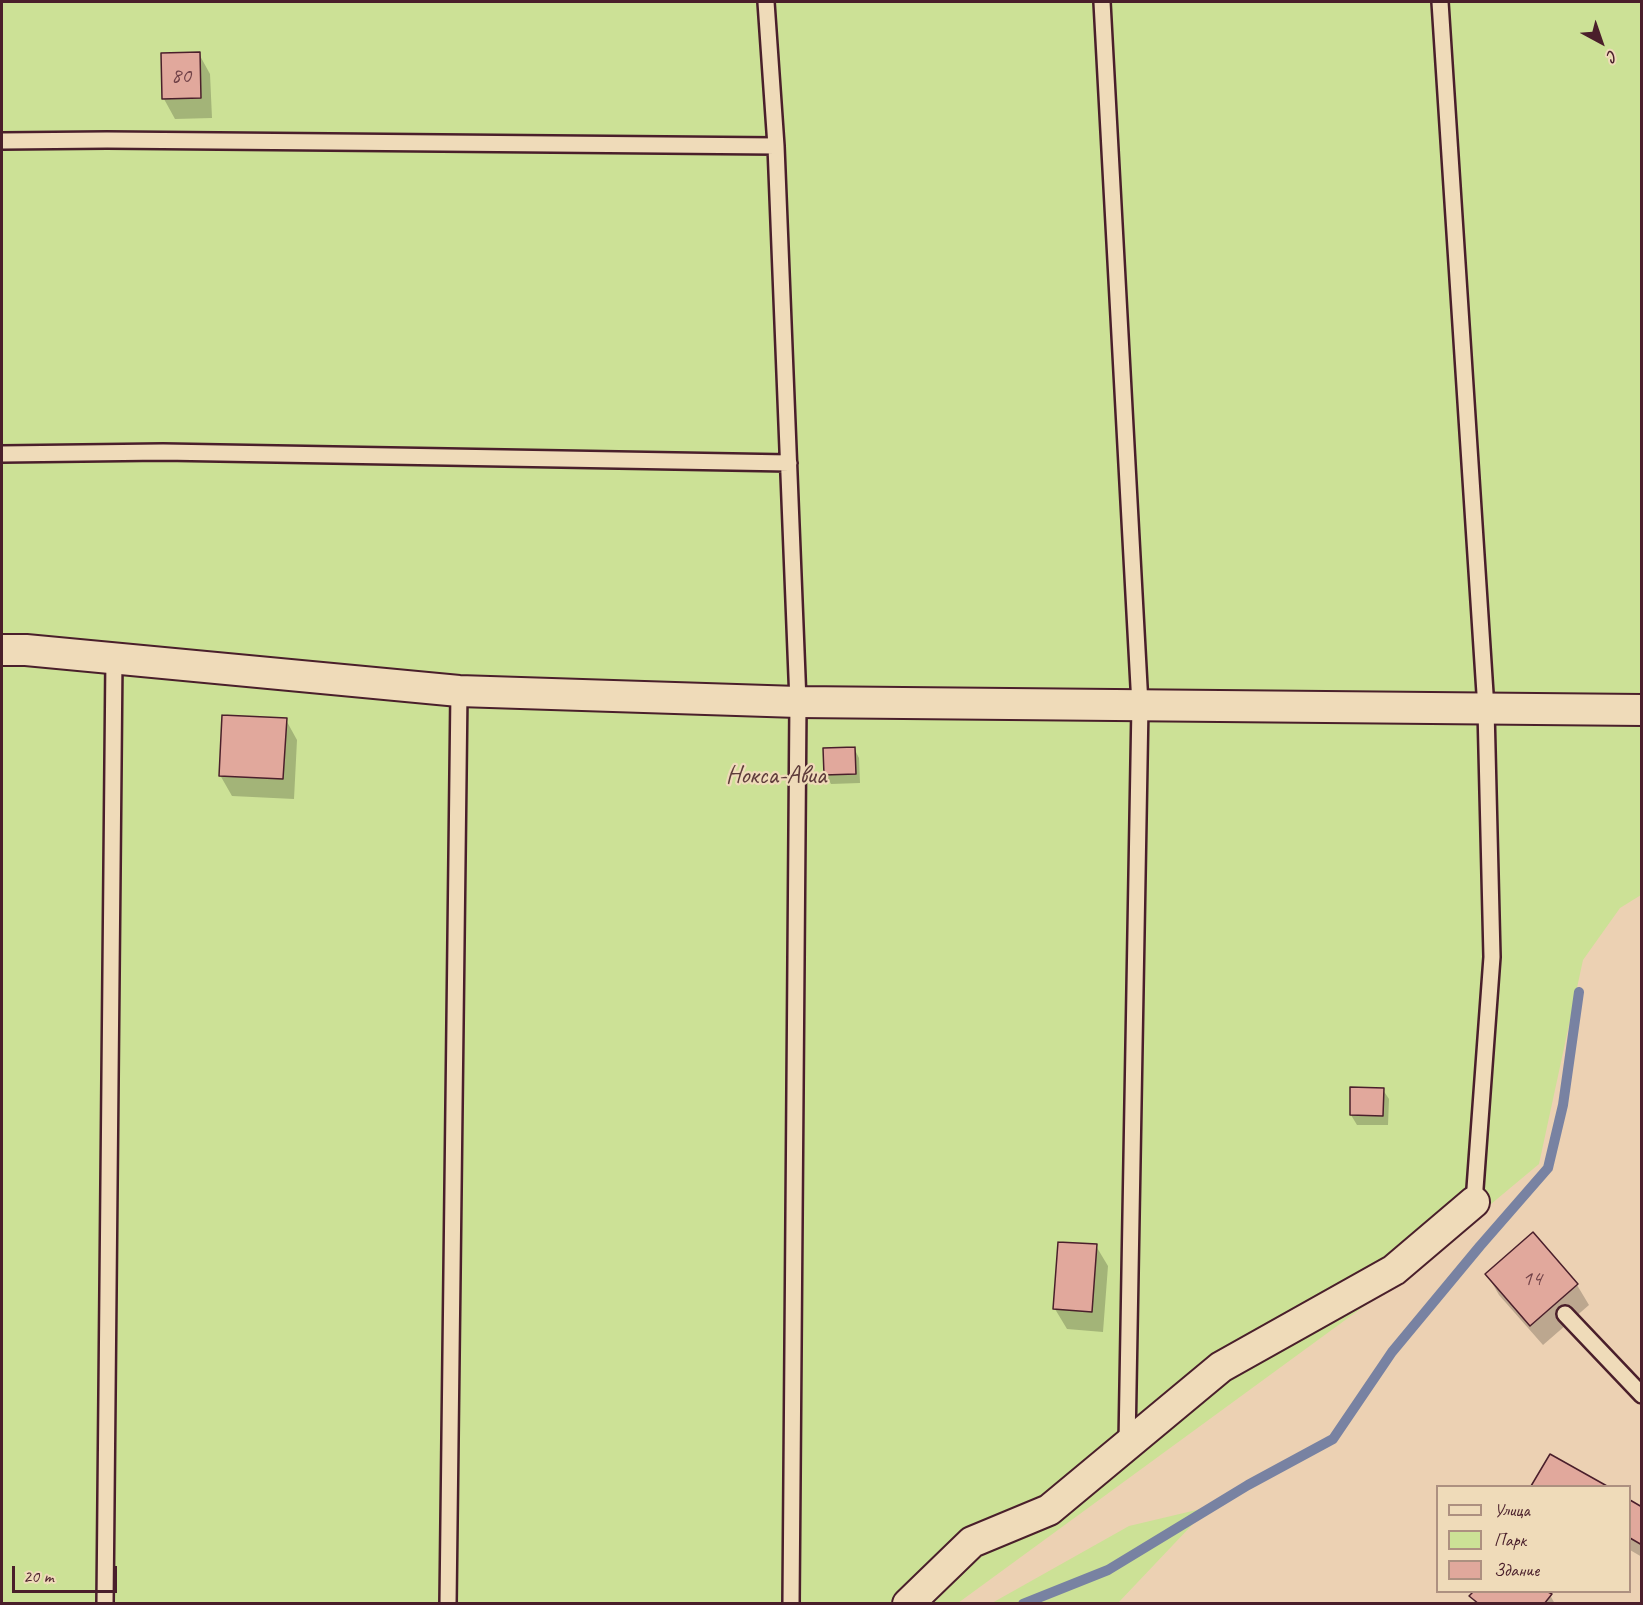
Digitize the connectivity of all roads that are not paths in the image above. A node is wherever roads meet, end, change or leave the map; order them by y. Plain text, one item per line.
1 (766, 2) edge
2 (1102, 2) edge
3 (1440, 2) edge
4 (2, 141) edge
5 (776, 146) junction
6 (2, 454) edge
7 (789, 462) junction
8 (2, 650) edge
9 (114, 658) junction
10 (459, 691) junction
11 (798, 702) junction
12 (1140, 705) junction
13 (1486, 709) junction
14 (1641, 710) edge
15 (1474, 1202) joint
16 (1565, 1314) dead end
17 (1641, 1395) edge
18 (1127, 1444) junction
19 (105, 1604) edge
20 (448, 1604) edge
21 (791, 1604) edge
22 (908, 1604) edge

1 - 5 lane
2 - 12 lane
3 - 13 lane
4 - 5 lane
5 - 7 lane
6 - 7 lane
7 - 11 lane
8 - 9 street
9 - 10 street
9 - 19 lane
10 - 11 street
10 - 20 lane
11 - 12 street
11 - 21 lane
12 - 13 street
12 - 18 lane
13 - 14 street
13 - 15 lane
15 - 18 street
16 - 17 lane
18 - 22 street

